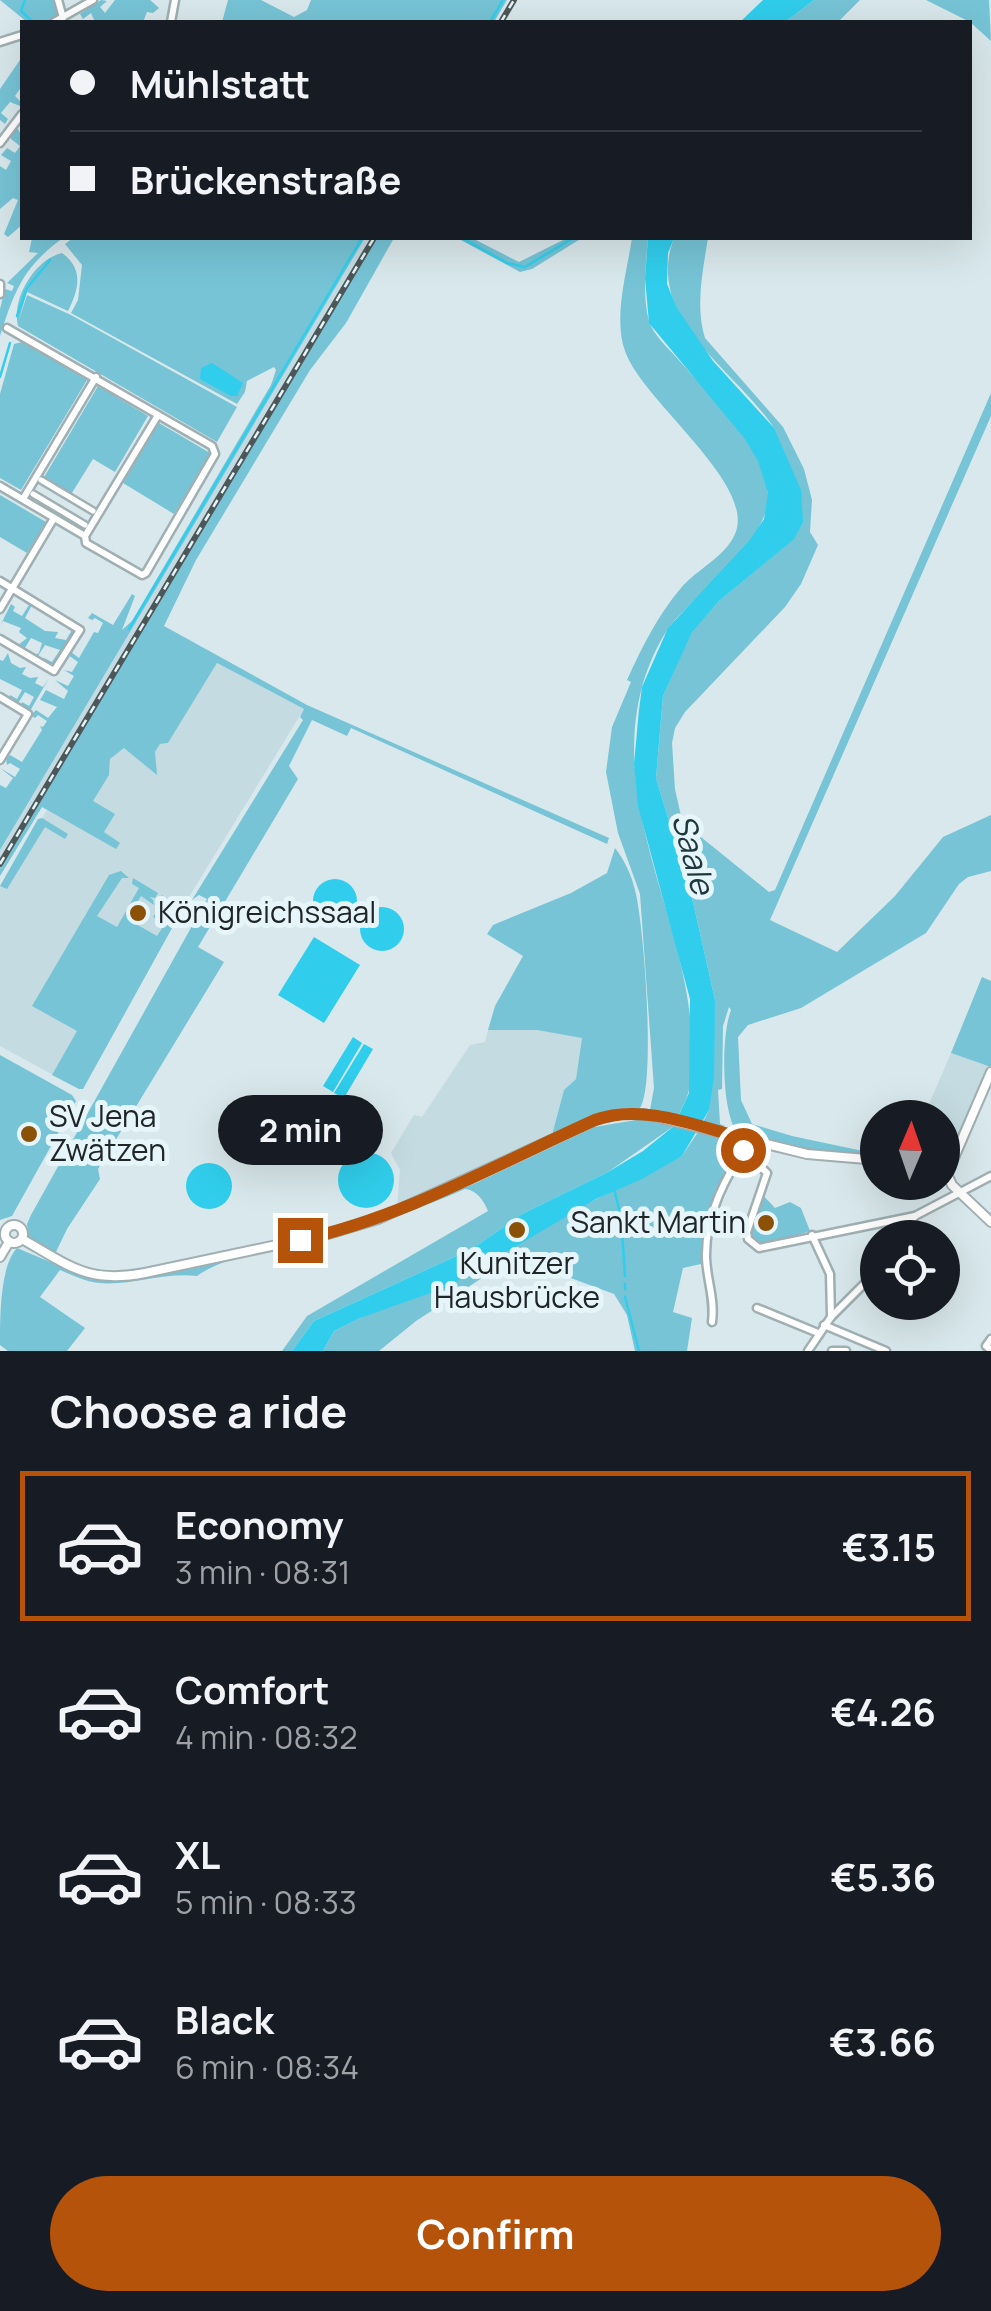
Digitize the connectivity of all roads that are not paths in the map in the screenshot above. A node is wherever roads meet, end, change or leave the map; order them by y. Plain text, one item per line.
1 (93, 0) edge
2 (62, 20) edge
3 (20, 117) edge
4 (0, 142) edge
5 (0, 284) edge
6 (0, 294) edge
7 (7, 328) dead end
8 (96, 377) junction
9 (158, 414) junction
10 (0, 486) edge
11 (68, 496) junction
12 (23, 499) junction
13 (56, 511) junction
14 (93, 511) dead end
15 (85, 525) dead end
16 (85, 536) junction
17 (0, 581) edge
18 (13, 588) junction
19 (0, 609) edge
20 (0, 640) edge
21 (0, 697) edge
22 (0, 760) edge
23 (991, 1072) edge
24 (750, 1140) junction
25 (960, 1141) edge
26 (743, 1150) junction
27 (860, 1158) edge
28 (991, 1176) edge
29 (960, 1191) edge
30 (960, 1194) edge
31 (944, 1200) edge
32 (915, 1216) junction
33 (912, 1220) edge
34 (991, 1222) edge
35 (3, 1228) edge
36 (812, 1235) junction
37 (22, 1239) junction
38 (9, 1242) junction
39 (0, 1258) edge
40 (860, 1288) edge
41 (756, 1308) dead end
42 (831, 1317) junction
43 (712, 1322) dead end
44 (824, 1326) junction
45 (818, 1333) junction
46 (991, 1339) edge
47 (991, 1350) edge
48 (808, 1351) edge
49 (832, 1351) edge
50 (846, 1351) edge
51 (886, 1351) edge

1 - 2 street
3 - 4 street
5 - 6 street
7 - 8 street
8 - 9 street
8 - 12 street
9 - 16 street
9 - 16 street
10 - 12 street
11 - 13 street
11 - 13 street
11 - 14 street
12 - 13 street
13 - 15 street
13 - 16 street
13 - 18 street
17 - 18 street
18 - 19 street
18 - 20 street
21 - 22 street
23 - 25 street
24 - 26 street
24 - 27 street
24 - 37 street
26 - 36 street
26 - 43 street
28 - 29 street
30 - 34 street
31 - 32 street
32 - 33 street
32 - 36 street
35 - 37 street
35 - 38 street
36 - 42 street
37 - 38 street
38 - 39 street
40 - 42 street
41 - 45 street
42 - 44 street
44 - 45 street
44 - 51 street
45 - 48 street
46 - 47 street
49 - 50 street

